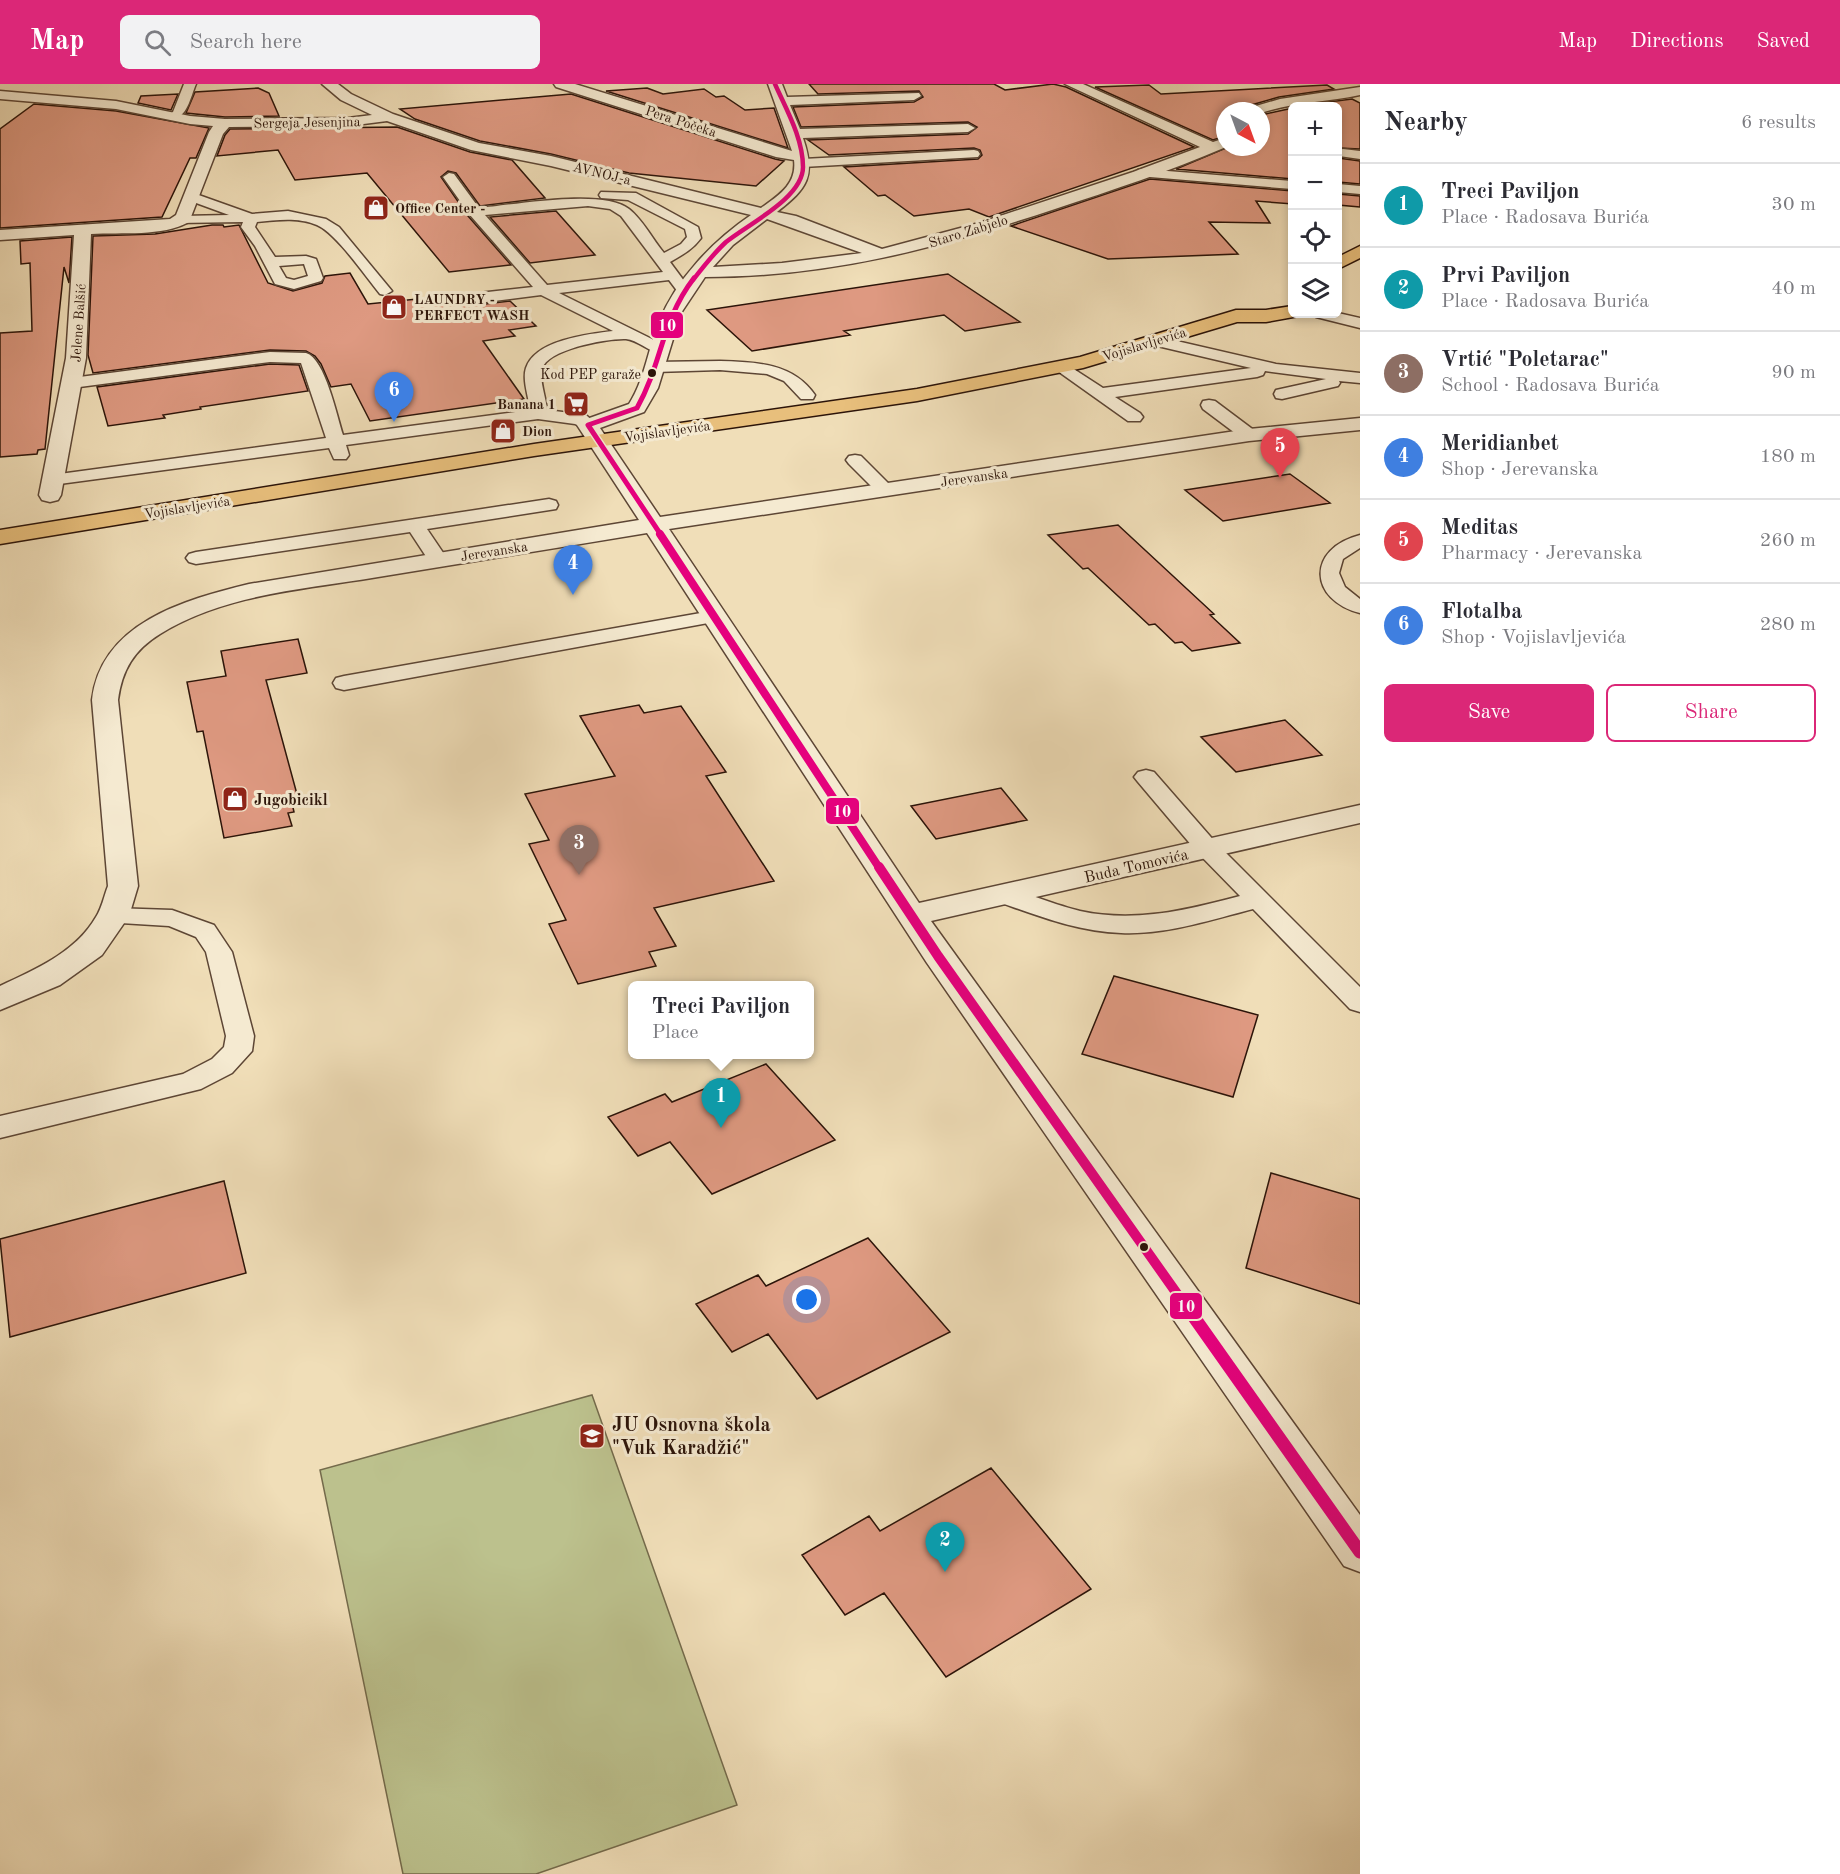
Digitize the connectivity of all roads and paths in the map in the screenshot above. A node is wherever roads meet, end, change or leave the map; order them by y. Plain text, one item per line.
1 (190, 84) edge
2 (329, 84) edge
3 (561, 84) edge
4 (775, 84) edge
5 (1072, 84) edge
6 (1360, 91) edge
7 (0, 95) edge
8 (914, 96) dead end
9 (781, 101) junction
10 (1270, 106) edge
11 (173, 116) junction
12 (388, 117) junction
13 (225, 123) junction
14 (968, 128) dead end
15 (793, 134) junction
16 (1216, 144) edge
17 (1216, 146) edge
18 (1343, 153) dead end
19 (974, 154) dead end
20 (1360, 155) edge
21 (802, 160) junction
22 (1143, 173) junction
23 (449, 177) dead end
24 (1288, 185) edge
25 (1342, 188) edge
26 (1360, 190) edge
27 (193, 197) junction
28 (588, 202) junction
29 (475, 212) junction
30 (762, 213) junction
31 (252, 218) junction
32 (182, 220) junction
33 (83, 230) junction
34 (0, 236) edge
35 (1360, 251) edge
36 (881, 254) junction
37 (662, 260) junction
38 (270, 262) dead end
39 (1342, 262) edge
40 (699, 272) junction
41 (673, 275) junction
42 (385, 291) dead end
43 (544, 291) junction
44 (686, 293) junction
45 (470, 299) dead end
46 (1288, 313) edge
47 (1338, 318) edge
48 (1360, 323) edge
49 (631, 334) junction
50 (1155, 341) junction
51 (658, 358) junction
52 (1060, 367) junction
53 (1276, 369) junction
54 (1360, 379) edge
55 (72, 383) junction
56 (1282, 393) dead end
57 (1100, 394) junction
58 (807, 395) dead end
59 (1209, 405) dead end
60 (538, 414) junction
61 (1134, 417) dead end
62 (1360, 424) edge
63 (592, 433) junction
64 (1249, 435) junction
65 (338, 449) junction
66 (855, 460) dead end
67 (51, 488) joint
68 (885, 490) junction
69 (549, 505) dead end
70 (415, 525) junction
71 (652, 525) junction
72 (0, 537) edge
73 (1360, 541) edge
74 (196, 558) dead end
75 (438, 560) junction
76 (1360, 607) edge
77 (712, 617) junction
78 (344, 683) dead end
79 (1146, 777) dead end
80 (1360, 814) edge
81 (1208, 848) junction
82 (1005, 894) junction
83 (1258, 900) junction
84 (912, 915) junction
85 (113, 916) junction
86 (0, 999) edge
87 (1360, 1003) edge
88 (0, 1127) edge
89 (1360, 1552) edge

1 - 11 lane
2 - 12 street, AVNOJ-a
3 - 21 street, Pera Počeka
4 - 9 street
5 - 16 street
6 - 10 street
7 - 11 street, Sergeja Jesenjina
8 - 9 street
9 - 15 street
11 - 13 street, Sergeja Jesenjina
12 - 13 street, Sergeja Jesenjina
12 - 30 street, AVNOJ-a
13 - 27 street
14 - 15 street
15 - 21 street
17 - 22 street, Staro Zabjelo
18 - 20 lane
19 - 21 lane
21 - 30 street
22 - 24 lane
22 - 36 street, Staro Zabjelo
23 - 29 lane
25 - 26 lane
27 - 31 lane
27 - 32 street
28 - 29 lane
28 - 37 lane
28 - 37 lane
29 - 43 lane
30 - 36 street, AVNOJ-a
30 - 40 street
31 - 32 lane
31 - 38 lane
31 - 42 lane
32 - 33 street
33 - 34 street
33 - 55 street, Jelene Balšić
35 - 39 main road
36 - 40 street, Staro Zabjelo
37 - 41 lane
40 - 44 street
41 - 43 lane
41 - 44 lane
43 - 45 lane
43 - 49 lane
44 - 51 street
46 - 50 main road, Vojislavljevića
47 - 48 lane
49 - 51 lane
49 - 60 lane
50 - 52 main road, Vojislavljevića
50 - 53 lane
51 - 58 lane
51 - 63 street
52 - 57 lane
52 - 63 main road, Vojislavljevića
53 - 54 lane
53 - 57 lane
54 - 56 lane
55 - 65 lane
55 - 67 street, Jelene Balšić
57 - 61 lane
59 - 64 lane
60 - 63 lane
60 - 65 lane
62 - 64 street, Jerevanska
63 - 71 street
63 - 72 main road, Vojislavljevića
64 - 68 street, Jerevanska
65 - 67 lane
66 - 68 lane
68 - 71 street, Jerevanska
69 - 70 lane
70 - 74 lane
70 - 75 lane
71 - 75 street, Jerevanska
71 - 77 street
73 - 76 lane
75 - 85 street, Jerevanska
77 - 78 lane
77 - 84 street
79 - 81 lane
80 - 81 street, Buda Tomovića
81 - 82 street, Buda Tomovića
81 - 83 lane
82 - 83 lane
82 - 84 street, Buda Tomovića
83 - 87 lane
84 - 89 street
85 - 86 street, Jerevanska
85 - 88 lane

